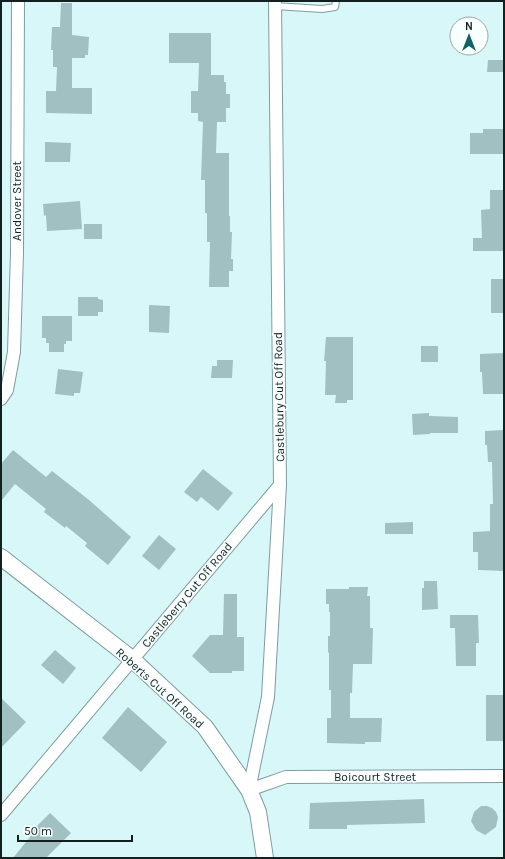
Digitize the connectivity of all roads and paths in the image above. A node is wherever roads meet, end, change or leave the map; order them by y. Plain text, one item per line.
1 (18, 1) edge
2 (336, 1) edge
3 (275, 4) edge
4 (1, 399) edge
5 (280, 485) junction
6 (1, 557) edge
7 (132, 659) junction
8 (504, 776) edge
9 (249, 790) junction
10 (1, 815) edge
11 (265, 858) edge

1 - 4 street, Andover Street
2 - 3 lane
3 - 5 street, Castlebury Cut Off Road
5 - 7 street, Castleberry Cut Off Road
5 - 9 street, Castlebury Cut Off Road
6 - 7 street, Roberts Cut Off Road
7 - 9 street, Roberts Cut Off Road
7 - 10 street, Castleberry Cut Off Road
8 - 9 street, Boicourt Street
9 - 11 street, Roberts Cut Off Road

